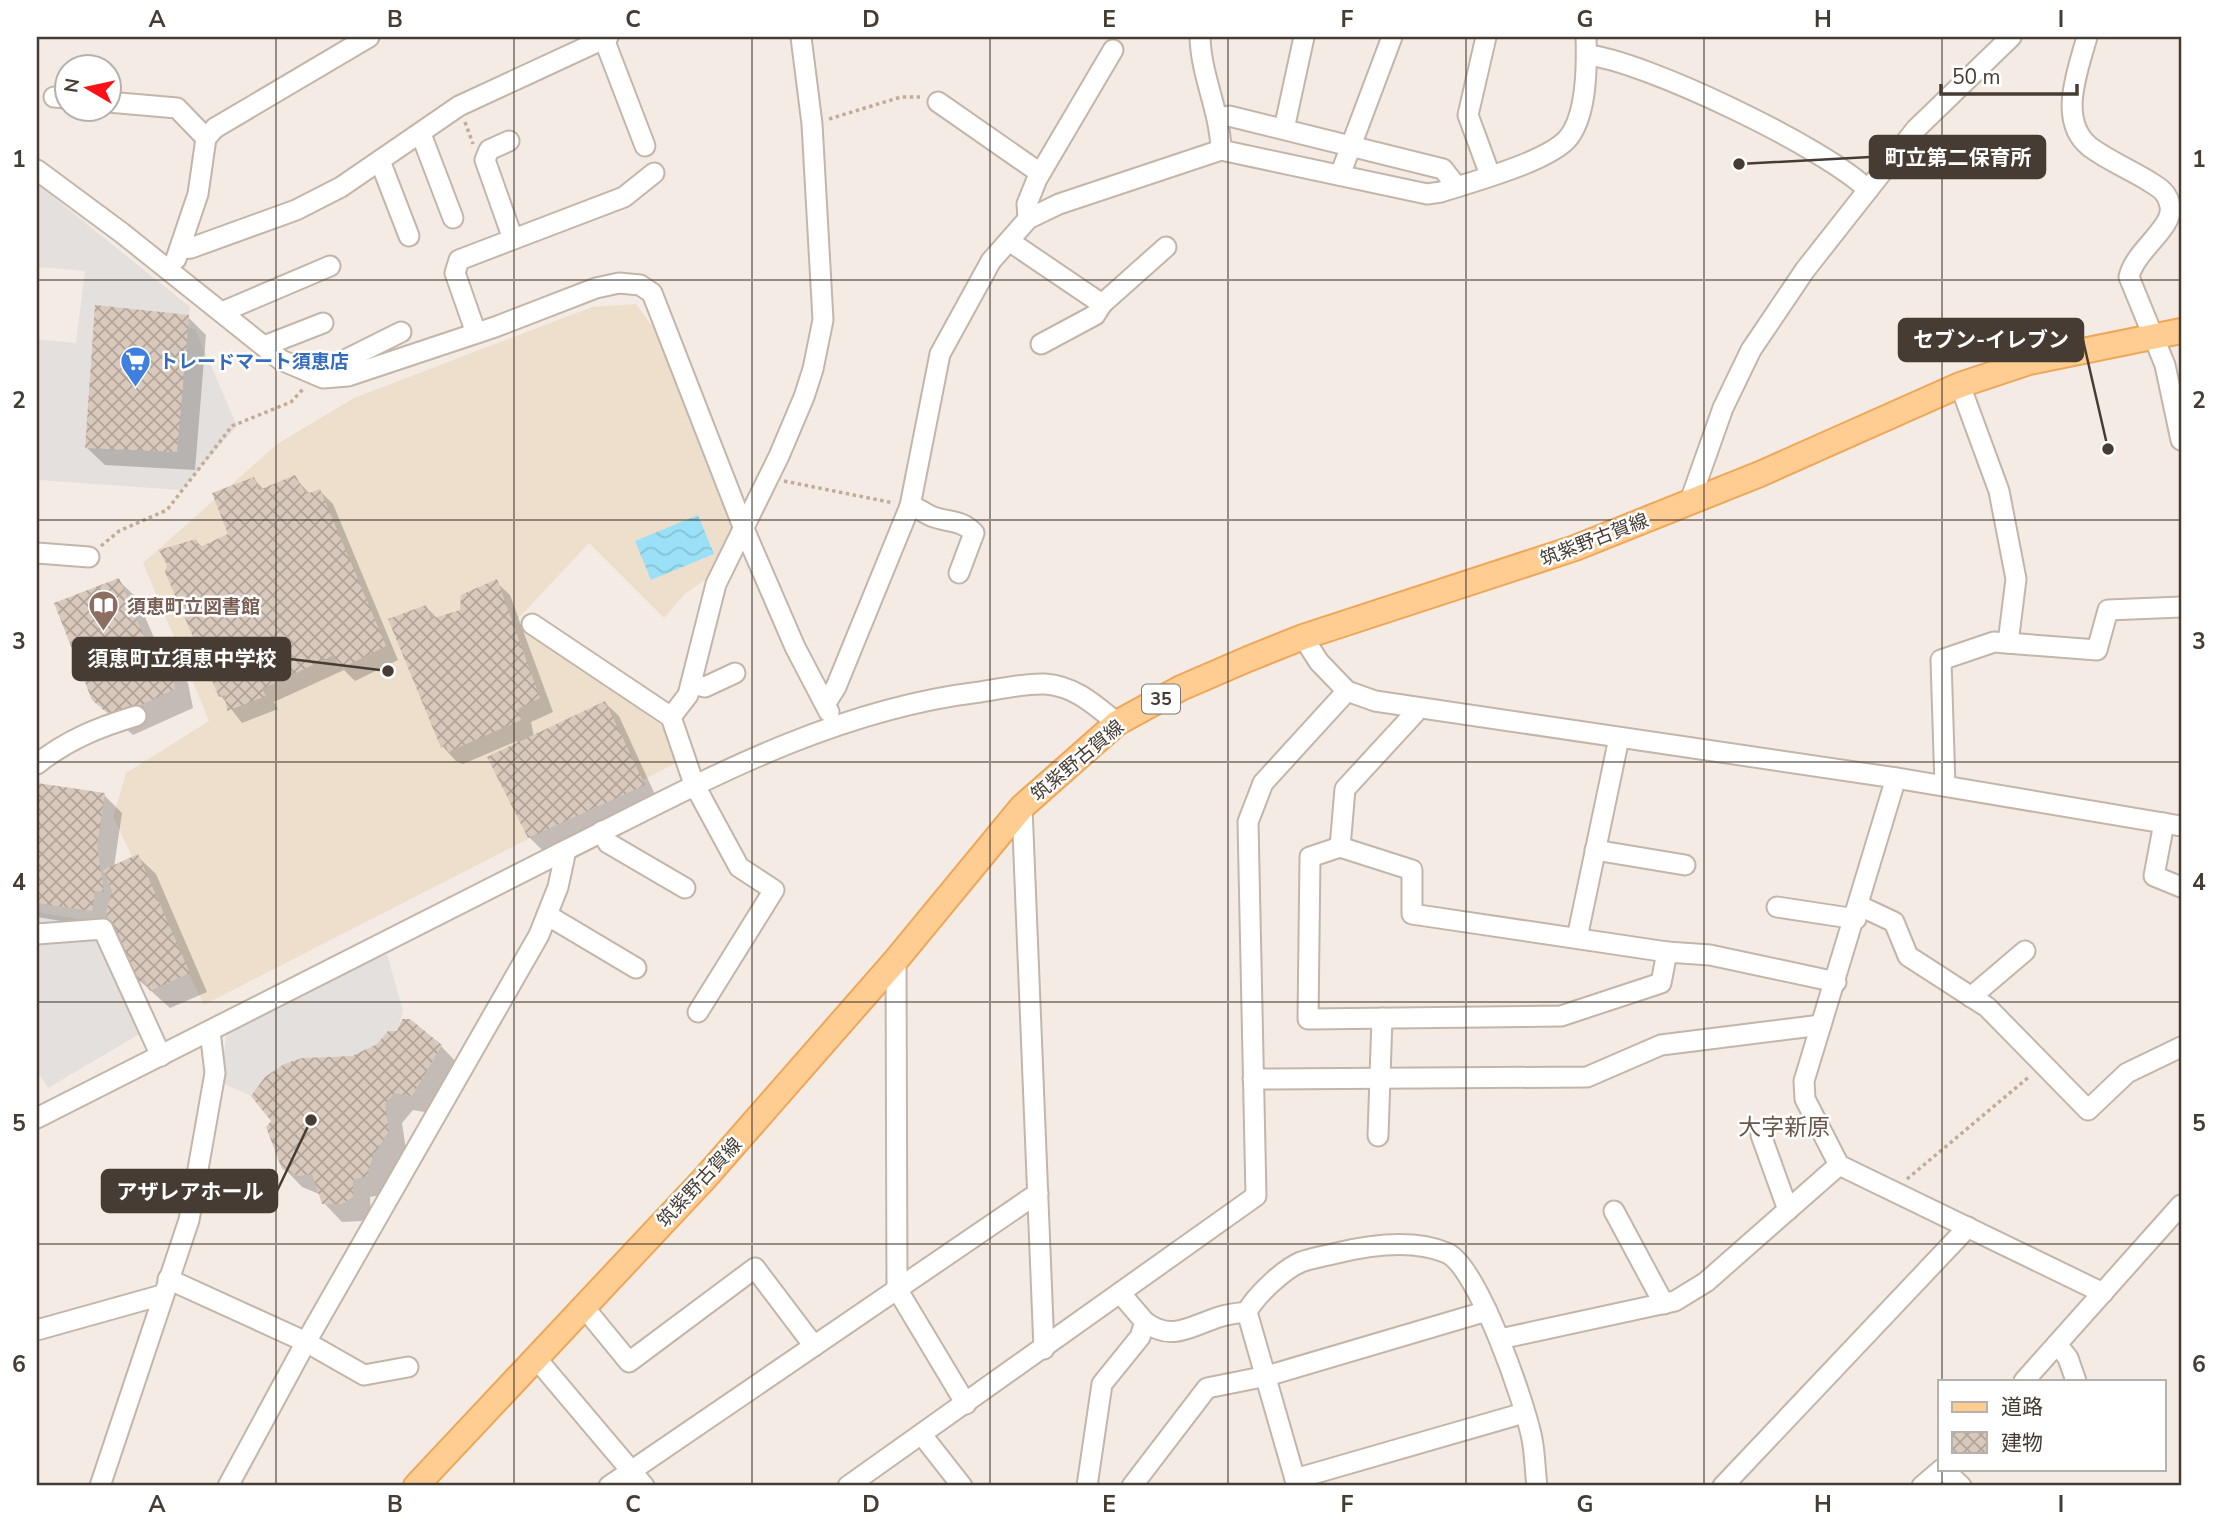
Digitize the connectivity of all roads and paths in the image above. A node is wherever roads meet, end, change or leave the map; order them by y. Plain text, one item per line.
1 (369, 37) edge
2 (802, 37) edge
3 (1200, 37) edge
4 (1304, 37) edge
5 (1392, 37) edge
6 (1486, 37) edge
7 (2011, 37) edge
8 (2087, 37) edge
9 (606, 38) edge
10 (1586, 46) edge
11 (1113, 50) dead end
12 (939, 102) joint
13 (122, 103) edge
14 (459, 106) junction
15 (1218, 118) junction
16 (812, 124) junction
17 (1284, 129) junction
18 (421, 134) junction
19 (206, 138) junction
20 (509, 141) dead end
21 (1351, 145) junction
22 (645, 146) dead end
23 (1221, 150) junction
24 (485, 160) junction
25 (380, 161) junction
26 (37, 170) edge
27 (654, 173) dead end
28 (1040, 173) junction
29 (1340, 175) junction
30 (1490, 175) junction
31 (1457, 187) junction
32 (1868, 190) junction
33 (453, 218) dead end
34 (1028, 219) junction
35 (408, 236) dead end
36 (513, 239) junction
37 (1009, 241) junction
38 (1166, 247) dead end
39 (181, 249) junction
40 (330, 265) dead end
41 (171, 271) junction
42 (1102, 304) junction
43 (222, 312) junction
44 (323, 323) dead end
45 (2181, 331) edge
46 (401, 332) dead end
47 (477, 333) junction
48 (2154, 335) junction
49 (1041, 344) dead end
50 (264, 346) junction
51 (321, 376) junction
52 (1959, 385) junction
53 (2181, 440) edge
54 (769, 478) junction
55 (1690, 501) junction
56 (910, 506) junction
57 (744, 529) junction
58 (37, 553) edge
59 (89, 557) joint
60 (958, 573) dead end
61 (2181, 607) edge
62 (532, 624) dead end
63 (1303, 637) junction
64 (2008, 643) junction
65 (735, 673) dead end
66 (691, 684) junction
67 (1347, 691) junction
68 (826, 703) junction
69 (1415, 713) dead end
70 (136, 716) dead end
71 (671, 717) junction
72 (1117, 723) junction
73 (834, 726) junction
74 (1619, 737) junction
75 (37, 764) edge
76 (1896, 778) junction
77 (694, 784) junction
78 (1945, 786) junction
79 (1022, 807) junction
80 (2172, 825) edge
81 (602, 831) junction
82 (1340, 847) junction
83 (566, 850) junction
84 (1595, 850) junction
85 (1685, 865) dead end
86 (2181, 887) edge
87 (685, 888) dead end
88 (1777, 907) dead end
89 (1858, 912) junction
90 (547, 915) junction
91 (37, 934) edge
92 (1577, 938) junction
93 (2025, 951) dead end
94 (1667, 952) junction
95 (895, 960) junction
96 (636, 968) dead end
97 (1836, 982) junction
98 (1971, 997) junction
99 (698, 1012) dead end
100 (1382, 1018) junction
101 (1821, 1025) junction
102 (210, 1031) junction
103 (2181, 1047) edge
104 (161, 1056) junction
105 (2043, 1065) junction
106 (1253, 1079) junction
107 (1381, 1079) junction
108 (39, 1112) edge
109 (1761, 1135) dead end
110 (1378, 1136) dead end
111 (1839, 1165) junction
112 (1892, 1191) junction
113 (1038, 1193) junction
114 (1788, 1210) junction
115 (1614, 1211) dead end
116 (2178, 1218) edge
117 (1968, 1227) junction
118 (165, 1287) junction
119 (897, 1289) junction
120 (2102, 1293) junction
121 (1121, 1294) junction
122 (1664, 1304) junction
123 (583, 1306) junction
124 (1487, 1311) junction
125 (1247, 1312) junction
126 (1145, 1322) junction
127 (37, 1329) edge
128 (1500, 1339) junction
129 (306, 1342) junction
130 (2057, 1344) junction
131 (814, 1346) junction
132 (1044, 1349) junction
133 (535, 1357) junction
134 (408, 1367) dead end
135 (1267, 1376) junction
136 (2025, 1380) edge
137 (2077, 1380) edge
138 (966, 1404) junction
139 (1524, 1413) junction
140 (922, 1435) junction
141 (1941, 1470) edge
142 (1943, 1470) edge
143 (638, 1478) edge
144 (1296, 1483) edge
145 (1534, 1485) edge
146 (100, 1486) edge
147 (228, 1486) edge
148 (416, 1486) edge
149 (609, 1486) edge
150 (848, 1486) edge
151 (962, 1486) edge
152 (1087, 1486) edge
153 (1132, 1486) edge
154 (1723, 1486) edge
155 (1922, 1486) edge
156 (1961, 1486) edge

1 - 19 street
2 - 16 street
3 - 15 street
4 - 17 street
5 - 21 street
6 - 30 street
7 - 32 street
8 - 48 street
9 - 14 street
9 - 22 street
10 - 30 street
10 - 32 street
11 - 28 street
12 - 16 path
12 - 28 street
13 - 19 street
14 - 18 street
14 - 24 path
15 - 17 street
15 - 23 street
16 - 54 street
17 - 21 street
18 - 25 street
18 - 33 street
19 - 39 street
20 - 24 street
21 - 29 street
21 - 31 street
23 - 29 street
23 - 34 street
24 - 36 street
25 - 35 street
25 - 39 street
26 - 41 street
27 - 36 street
28 - 34 street
29 - 31 street
30 - 31 street
32 - 55 street
34 - 37 street
36 - 47 street
37 - 42 street
37 - 56 street
38 - 42 street
39 - 41 street
40 - 43 street
41 - 43 street
42 - 49 street
43 - 50 street
44 - 50 street
45 - 48 main road, 筑紫野古賀線 / 35
46 - 51 street
47 - 51 street
47 - 57 street
48 - 52 main road, 筑紫野古賀線 / 35
48 - 53 street
50 - 51 street
51 - 59 path
52 - 55 main road, 筑紫野古賀線 / 35
52 - 64 street
54 - 56 path
54 - 57 street
55 - 63 main road, 筑紫野古賀線 / 35
56 - 60 street
56 - 68 street
57 - 66 street
57 - 68 street
58 - 59 street
61 - 64 street
62 - 71 street
63 - 67 street
63 - 72 main road, 筑紫野古賀線 / 35
64 - 78 street
65 - 66 street
66 - 71 street
67 - 74 street
67 - 106 street
68 - 73 street
69 - 82 street
70 - 75 street
71 - 77 street
72 - 73 street
72 - 79 main road, 筑紫野古賀線 / 35
73 - 77 street
74 - 76 street
74 - 84 street
76 - 78 street
76 - 89 street
77 - 81 street
77 - 99 street
78 - 80 street
79 - 95 main road, 筑紫野古賀線 / 35
79 - 113 street
80 - 86 street
81 - 83 street
81 - 87 street
82 - 92 street
82 - 100 street
83 - 90 street
83 - 102 street
84 - 85 street
84 - 92 street
88 - 89 street
89 - 97 street
89 - 98 street
90 - 96 street
90 - 129 street
91 - 104 street
92 - 94 street
93 - 98 street
94 - 97 street
94 - 100 street
95 - 119 street
95 - 123 main road, 筑紫野古賀線 / 35
97 - 101 street
98 - 105 street
100 - 107 street
101 - 107 street
101 - 111 street
102 - 104 street
102 - 118 street
103 - 105 street
104 - 108 street
105 - 112 path
106 - 107 street
106 - 121 street
107 - 110 street
109 - 114 street
111 - 112 street
111 - 114 street
112 - 117 street
113 - 119 street
113 - 132 street
114 - 122 street
115 - 122 street
116 - 120 street
117 - 120 street
117 - 154 street
118 - 127 street
118 - 129 street
118 - 146 street
119 - 131 street
119 - 138 street
120 - 130 street
121 - 126 street
121 - 132 street
122 - 128 street
123 - 131 street
123 - 133 main road, 筑紫野古賀線 / 35
124 - 125 street
124 - 128 street
124 - 135 street
125 - 126 street
125 - 135 street
126 - 152 street
128 - 139 street
129 - 134 street
129 - 147 street
130 - 136 street
130 - 137 street
131 - 143 street
132 - 138 street
133 - 143 street
133 - 148 main road, 筑紫野古賀線 / 35
135 - 144 street
135 - 153 street
138 - 140 street
139 - 144 street
139 - 145 street
140 - 150 street
140 - 151 street
141 - 155 street
142 - 156 street
143 - 149 street

